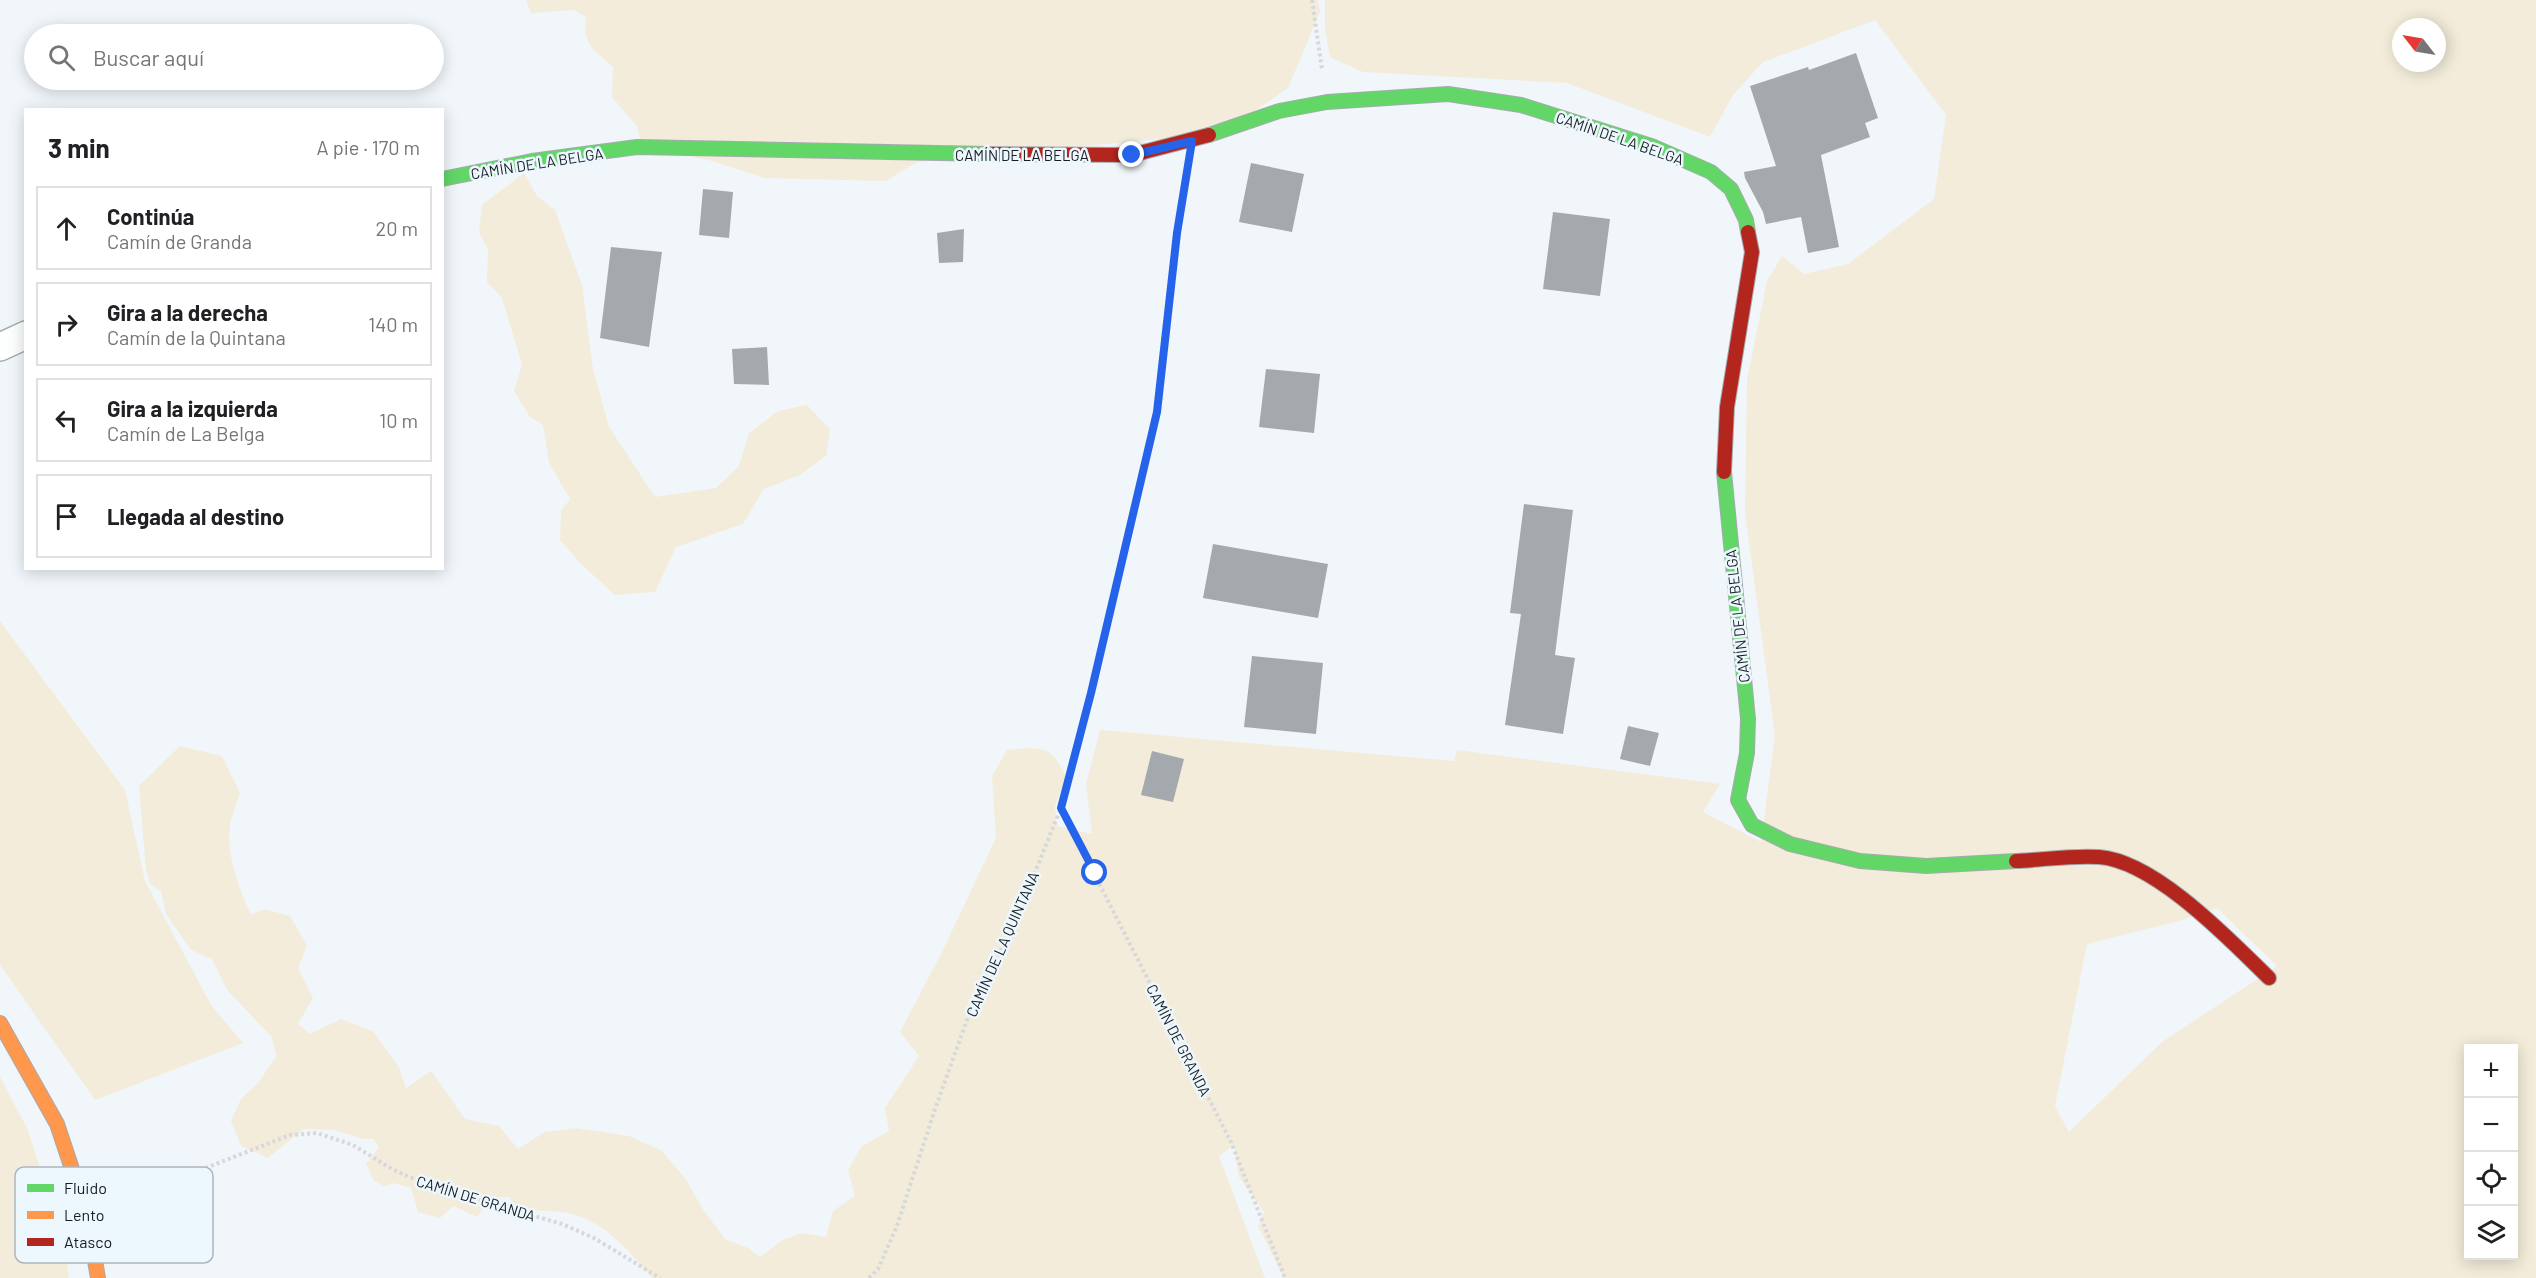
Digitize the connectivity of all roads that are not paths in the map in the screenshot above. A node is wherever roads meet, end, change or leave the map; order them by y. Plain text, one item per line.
1 (444, 179) edge
2 (24, 336) edge
3 (0, 347) edge
4 (2269, 978) dead end
5 (0, 1023) edge
6 (71, 1167) edge
7 (95, 1263) edge
8 (98, 1278) edge

1 - 4 street, CAMÍN DE LA BELGA
2 - 3 street
5 - 6 street
7 - 8 street

